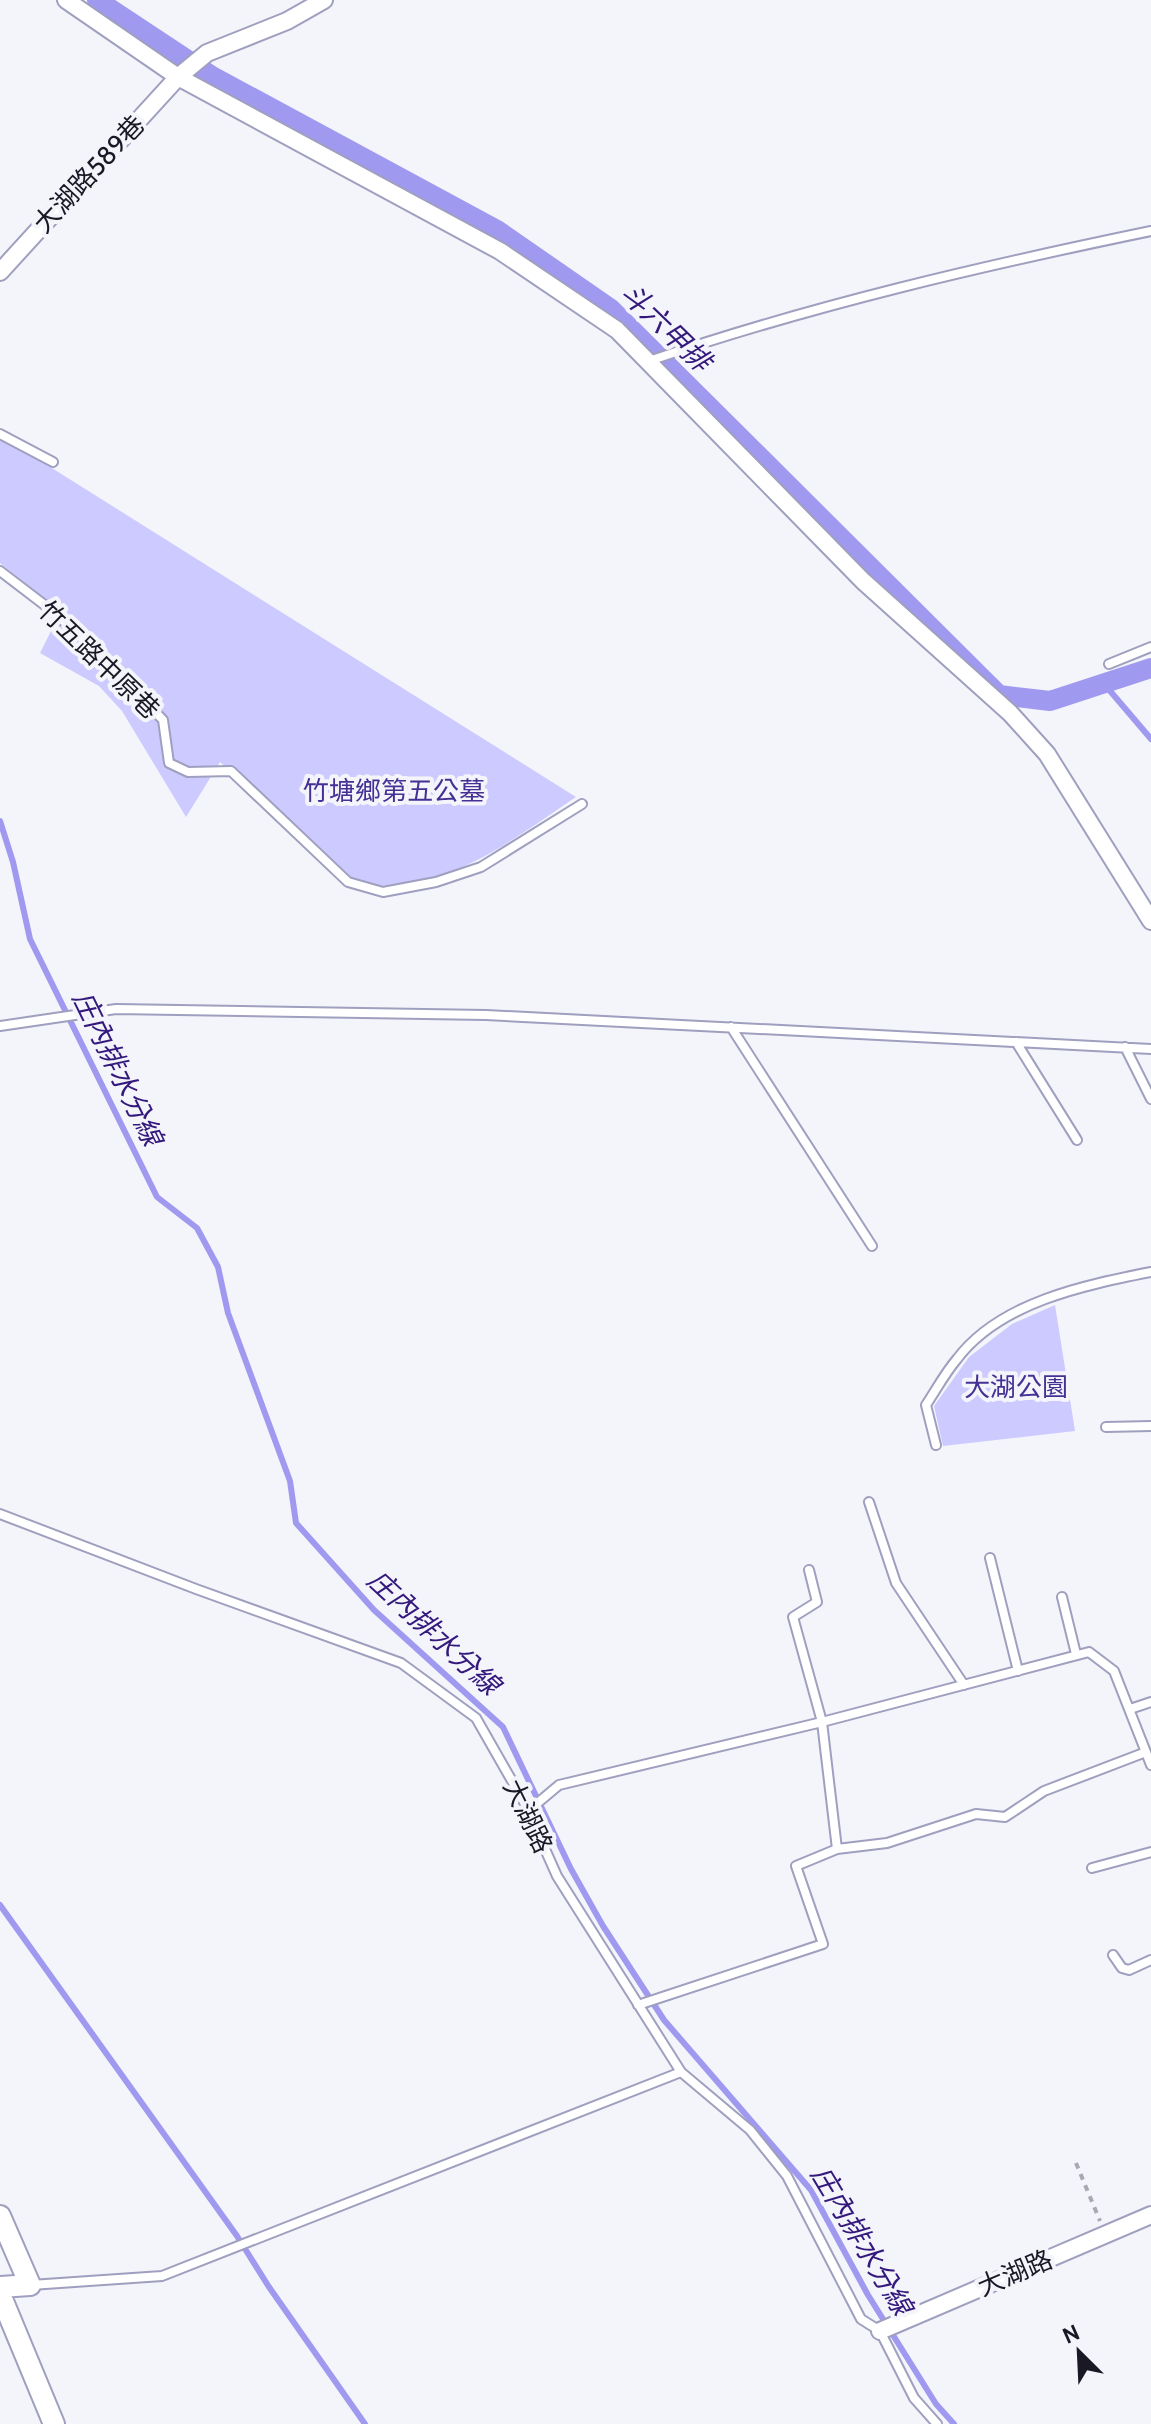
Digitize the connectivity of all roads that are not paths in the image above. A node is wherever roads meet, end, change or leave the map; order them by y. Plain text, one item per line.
1 (66, 0) edge
2 (324, 0) edge
3 (178, 77) junction
4 (1151, 231) edge
5 (0, 272) edge
6 (648, 361) junction
7 (0, 434) edge
8 (53, 462) dead end
9 (0, 571) edge
10 (1151, 647) edge
11 (1109, 664) dead end
12 (582, 804) dead end
13 (1151, 921) edge
14 (0, 1026) edge
15 (731, 1027) junction
16 (1016, 1042) junction
17 (1125, 1047) junction
18 (1151, 1049) edge
19 (1151, 1099) edge
20 (1077, 1140) dead end
21 (872, 1246) dead end
22 (1151, 1272) edge
23 (1151, 1426) edge
24 (1106, 1427) dead end
25 (936, 1445) dead end
26 (869, 1502) dead end
27 (0, 1514) edge
28 (990, 1558) dead end
29 (809, 1570) dead end
30 (1062, 1597) dead end
31 (1076, 1654) junction
32 (1018, 1671) junction
33 (964, 1685) junction
34 (1151, 1702) edge
35 (1130, 1709) junction
36 (822, 1722) junction
37 (1146, 1752) junction
38 (1151, 1765) edge
39 (528, 1811) junction
40 (837, 1849) junction
41 (1151, 1852) edge
42 (1092, 1868) dead end
43 (1113, 1955) dead end
44 (1151, 1960) edge
45 (638, 2005) junction
46 (681, 2072) junction
47 (1151, 2215) edge
48 (0, 2216) edge
49 (30, 2285) junction
50 (0, 2287) edge
51 (0, 2294) edge
52 (880, 2331) junction
53 (54, 2424) edge
54 (937, 2424) edge

1 - 3 street
2 - 3 street, 大湖路589巷
3 - 5 street, 大湖路589巷
3 - 6 street
4 - 6 lane
6 - 13 street
7 - 8 lane
9 - 12 lane, 竹五路中原巷
10 - 11 lane
14 - 15 lane
15 - 16 lane
15 - 21 lane
16 - 17 lane
16 - 20 lane
17 - 18 lane
17 - 19 lane
22 - 25 lane
23 - 24 lane
26 - 33 lane
27 - 39 lane, 大湖路
28 - 32 lane
29 - 36 lane
30 - 31 lane
31 - 32 lane
31 - 35 lane
32 - 33 lane
33 - 36 lane
34 - 35 lane
35 - 37 lane
36 - 39 lane
36 - 40 lane
37 - 38 lane
37 - 40 lane
39 - 45 lane, 大湖路
40 - 45 lane
41 - 42 lane
43 - 44 lane
45 - 46 lane, 大湖路
46 - 49 lane
46 - 52 lane, 大湖路
47 - 52 street, 大湖路
48 - 49 street
49 - 50 street
51 - 53 street
52 - 54 lane, 大湖路

